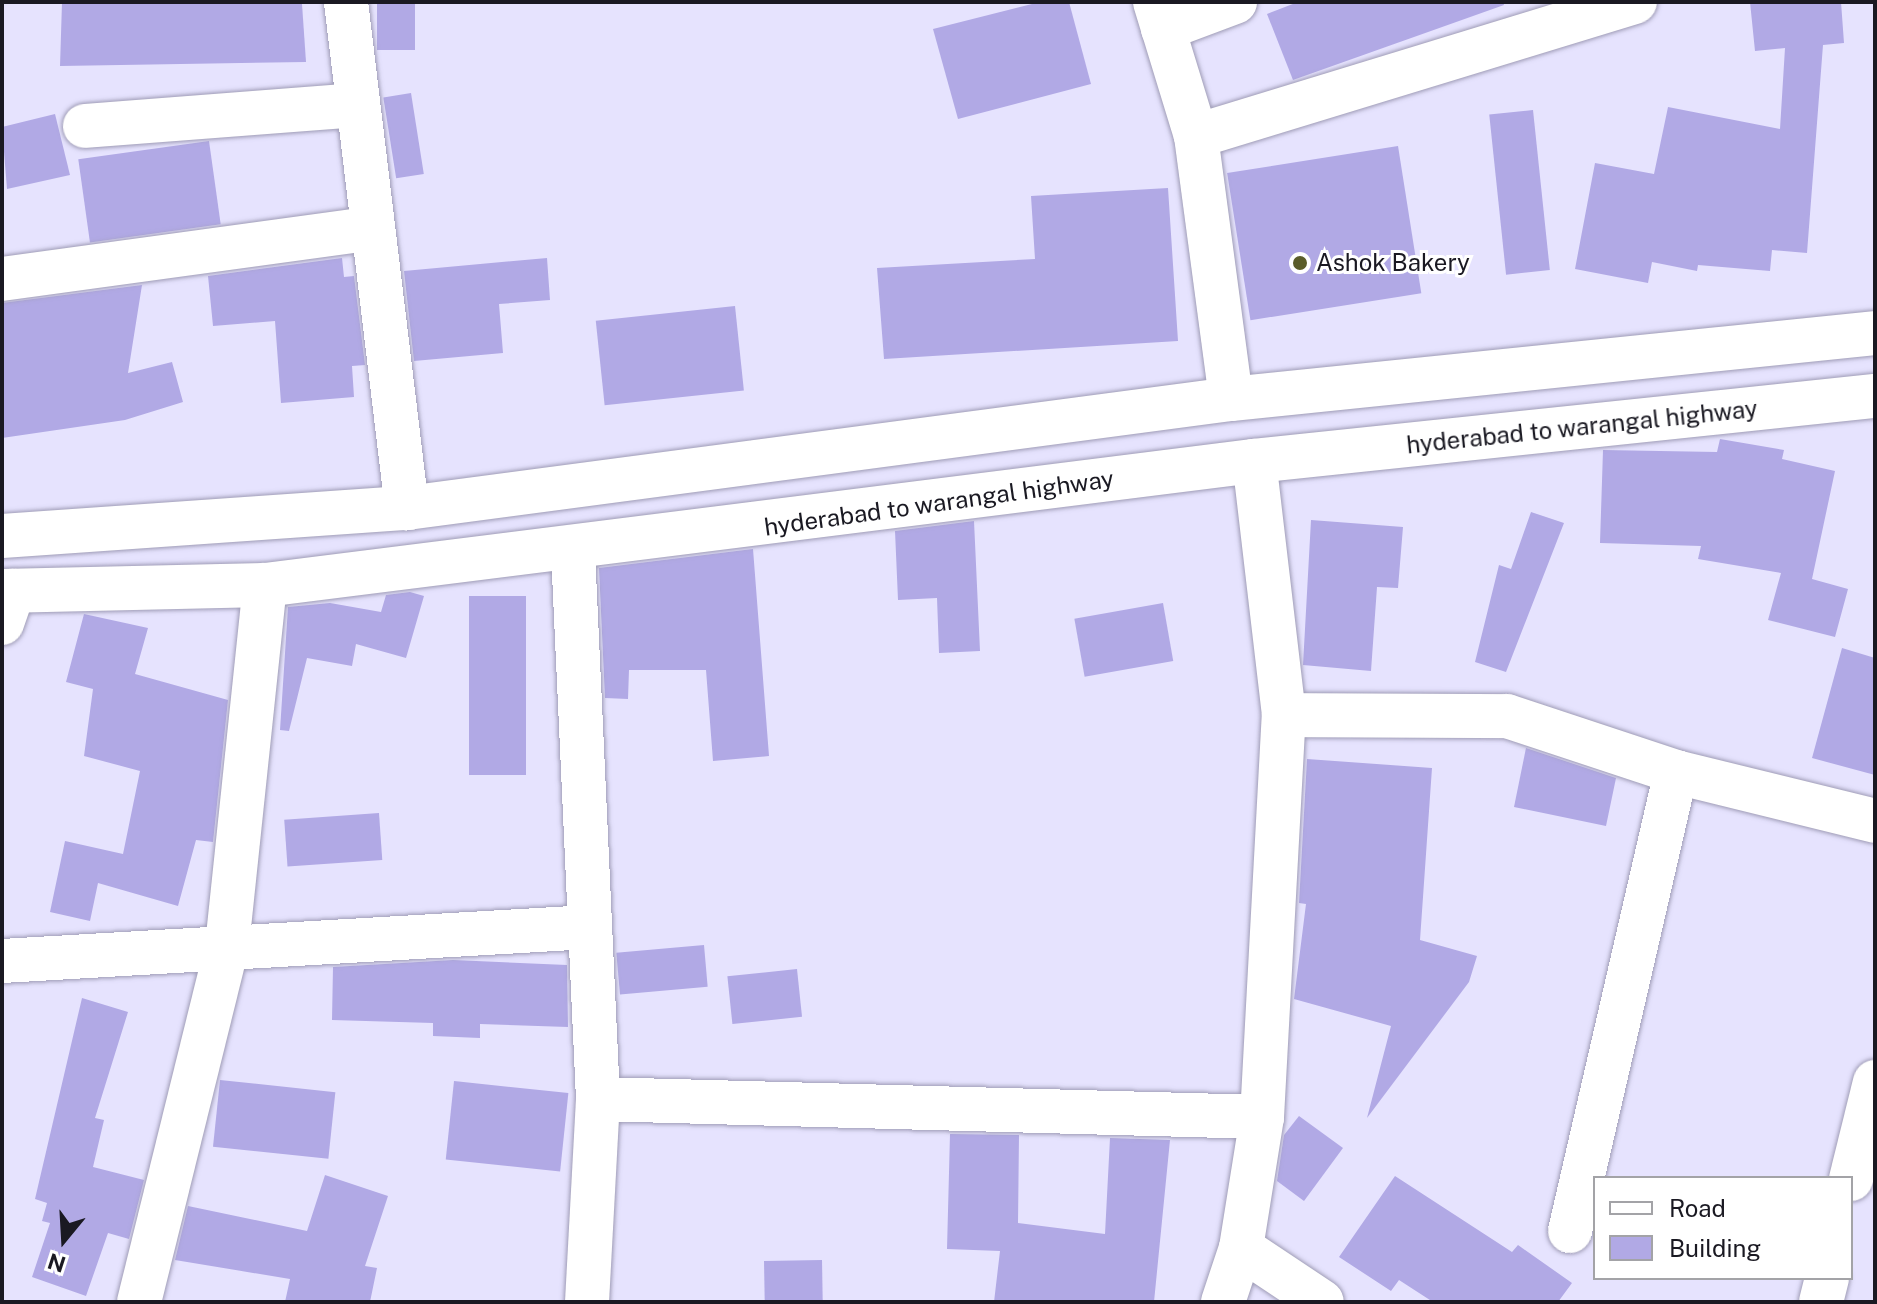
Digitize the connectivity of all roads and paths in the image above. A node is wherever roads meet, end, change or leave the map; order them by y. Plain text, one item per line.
1 (346, 2) edge
2 (1235, 2) edge
3 (1635, 2) edge
4 (1159, 16) edge
5 (355, 105) junction
6 (85, 126) dead end
7 (1196, 136) junction
8 (368, 229) junction
9 (2, 279) edge
10 (1875, 333) edge
11 (1875, 396) edge
12 (1231, 399) junction
13 (1254, 461) junction
14 (407, 508) junction
15 (2, 536) edge
16 (573, 551) junction
17 (265, 585) junction
18 (6, 602) edge
19 (1284, 715) junction
20 (1676, 772) junction
21 (1875, 821) edge
22 (590, 927) junction
23 (227, 946) junction
24 (2, 961) edge
25 (1875, 1082) edge
26 (598, 1099) junction
27 (1262, 1117) junction
28 (1852, 1176) edge
29 (1570, 1231) dead end
30 (1241, 1248) junction
31 (1826, 1280) edge
32 (139, 1302) edge
33 (587, 1302) edge
34 (1223, 1302) edge
35 (1322, 1302) edge
36 (1821, 1302) edge

1 - 5 street
2 - 4 street
3 - 7 street
4 - 7 street
5 - 6 street
5 - 8 street
7 - 12 street
8 - 9 street
8 - 14 street
10 - 12 street
11 - 13 street, hyderabad to warangal highway
12 - 14 street
13 - 16 street, hyderabad to warangal highway
13 - 19 street
14 - 15 street
16 - 17 street, hyderabad to warangal highway
16 - 22 street
17 - 18 street, hyderabad to warangal highway
17 - 23 street
19 - 20 street
19 - 27 street
20 - 21 street
20 - 29 street
22 - 23 street
22 - 26 street
23 - 24 street
23 - 32 street
25 - 28 street
26 - 27 street
26 - 33 street
27 - 30 street
30 - 34 street
30 - 35 street
31 - 36 street

